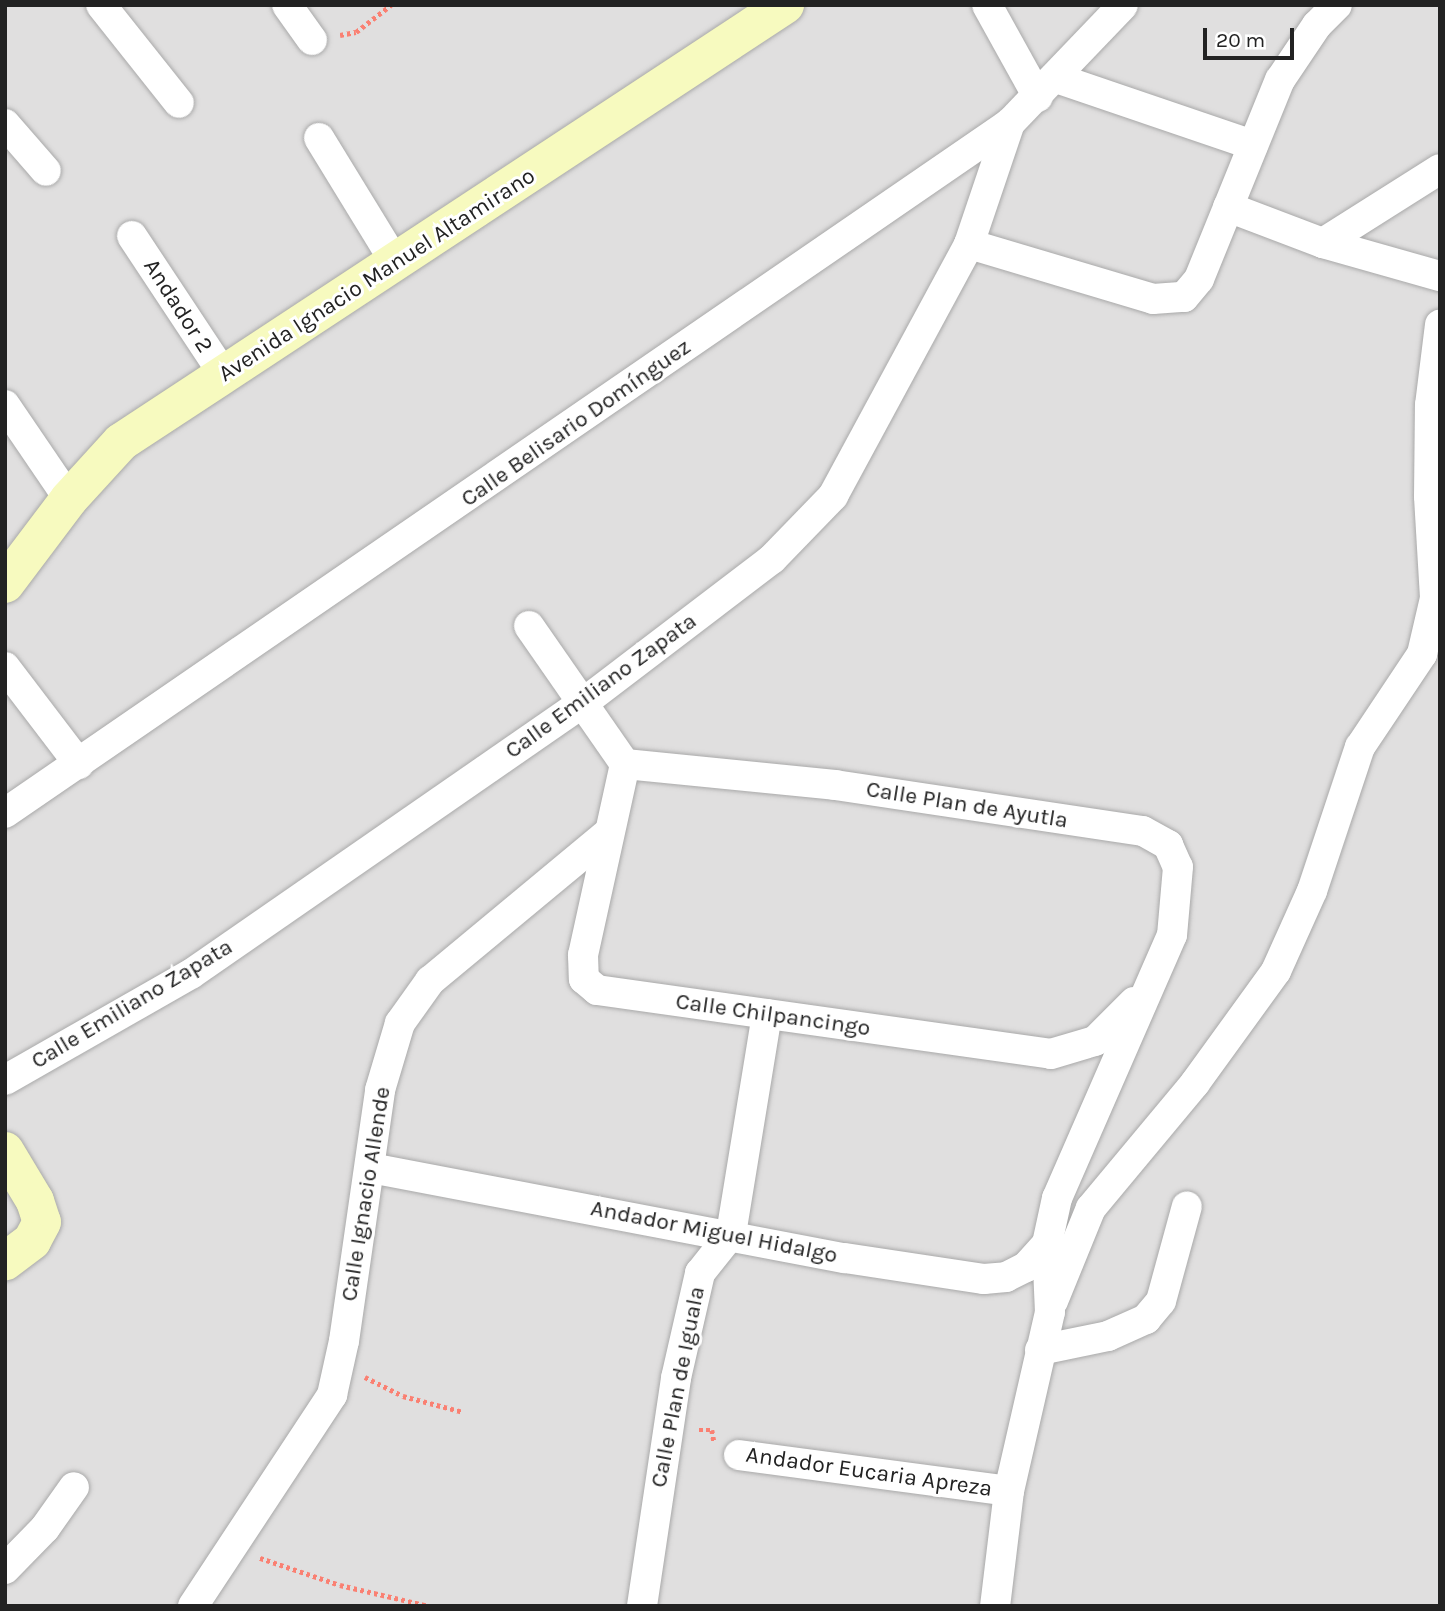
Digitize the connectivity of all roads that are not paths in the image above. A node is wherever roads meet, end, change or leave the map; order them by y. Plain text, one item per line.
1 (101, 5) edge
2 (287, 5) edge
3 (785, 5) edge
4 (987, 5) edge
5 (1123, 5) edge
6 (1337, 5) edge
7 (312, 40) road end
8 (1047, 88) junction
9 (180, 103) dead end
10 (1010, 123) junction
11 (5, 124) edge
12 (319, 138) dead end
13 (1253, 145) junction
14 (1440, 169) edge
15 (46, 171) dead end
16 (1228, 207) junction
17 (132, 236) dead end
18 (1322, 243) junction
19 (969, 244) junction
20 (396, 262) junction
21 (1440, 276) edge
22 (1440, 325) edge
23 (224, 375) junction
24 (5, 405) edge
25 (69, 499) junction
26 (5, 584) edge
27 (528, 626) dead end
28 (5, 667) edge
29 (583, 703) junction
30 (79, 764) junction
31 (625, 764) junction
32 (5, 813) edge
33 (608, 833) junction
34 (1156, 979) junction
35 (767, 1014) junction
36 (5, 1080) edge
37 (5, 1151) edge
38 (371, 1168) junction
39 (1187, 1206) dead end
40 (731, 1234) junction
41 (1047, 1244) junction
42 (5, 1261) edge
43 (1050, 1312) junction
44 (1040, 1350) junction
45 (739, 1455) road end
46 (74, 1487) dead end
47 (1009, 1491) junction
48 (5, 1569) edge
49 (193, 1606) edge
50 (642, 1606) edge
51 (995, 1606) edge

1 - 9 street
2 - 7 street
3 - 20 street, Avenida Ignacio Manuel Altamirano
4 - 8 street
5 - 8 street, Calle Belisario Domínguez
6 - 13 street
8 - 10 street, Calle Belisario Domínguez
8 - 13 street
10 - 19 street, Calle Emiliano Zapata
10 - 30 street, Calle Belisario Domínguez
11 - 15 street
12 - 20 street
13 - 16 street
14 - 18 street
16 - 18 street
16 - 19 street
17 - 23 street, Andador 2
18 - 21 street
19 - 29 street, Calle Emiliano Zapata
20 - 23 street, Avenida Ignacio Manuel Altamirano
22 - 43 street
23 - 25 street, Avenida Ignacio Manuel Altamirano
24 - 25 street
25 - 26 street, Avenida Ignacio Manuel Altamirano
27 - 29 street
28 - 30 street
29 - 31 street
29 - 36 street, Calle Emiliano Zapata
30 - 32 street, Calle Belisario Domínguez
31 - 33 street, Calle Chilpancingo
31 - 34 street, Calle Plan de Ayutla
33 - 35 street, Calle Chilpancingo
33 - 38 street, Calle Ignacio Allende
34 - 35 street, Calle Chilpancingo
34 - 41 street, Calle Plan de Ayutla
35 - 40 street, Calle Plan de Iguala
37 - 42 street
38 - 40 street, Andador Miguel Hidalgo
38 - 49 street, Calle Ignacio Allende
39 - 44 street
40 - 41 street, Andador Miguel Hidalgo
40 - 50 street, Calle Plan de Iguala
41 - 43 street
43 - 44 street
44 - 47 street
45 - 47 street, Andador Eucaria Apreza
46 - 48 street
47 - 51 street

